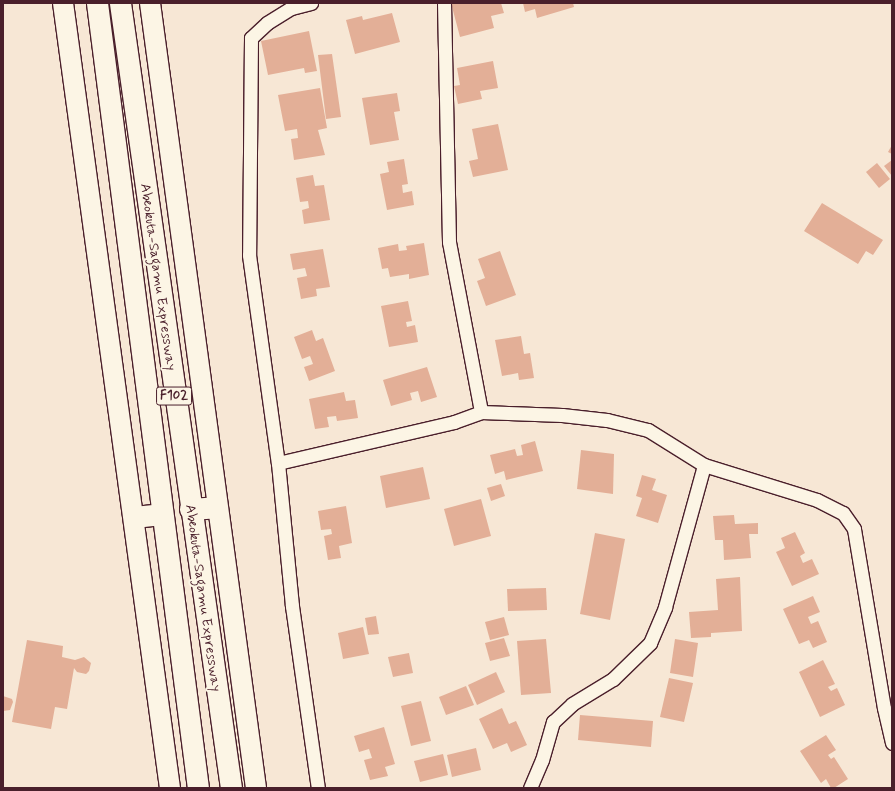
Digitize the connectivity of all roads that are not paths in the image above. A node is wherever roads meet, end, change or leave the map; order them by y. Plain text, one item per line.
1 (64, 3) edge
2 (96, 3) edge
3 (120, 3) edge
4 (150, 3) edge
5 (311, 3) edge
6 (444, 3) edge
7 (481, 412) junction
8 (278, 463) junction
9 (704, 466) junction
10 (216, 507) junction
11 (190, 509) junction
12 (161, 514) junction
13 (134, 517) junction
14 (892, 743) edge
15 (170, 788) edge
16 (198, 788) edge
17 (231, 788) edge
18 (256, 788) edge
19 (318, 788) edge
20 (530, 788) edge

1 - 13 main road
2 - 12 highway, Abeokuta-Sagamu Expressway / F102
3 - 11 highway, Abeokuta-Sagamu Expressway / F102
4 - 10 main road
5 - 8 street
6 - 7 street
7 - 8 street
7 - 9 street
8 - 19 street
9 - 14 street
9 - 20 street
10 - 11 highway
10 - 18 main road
11 - 17 highway, Abeokuta-Sagamu Expressway / F102
12 - 13 highway
12 - 16 highway, Abeokuta-Sagamu Expressway / F102
13 - 15 main road

